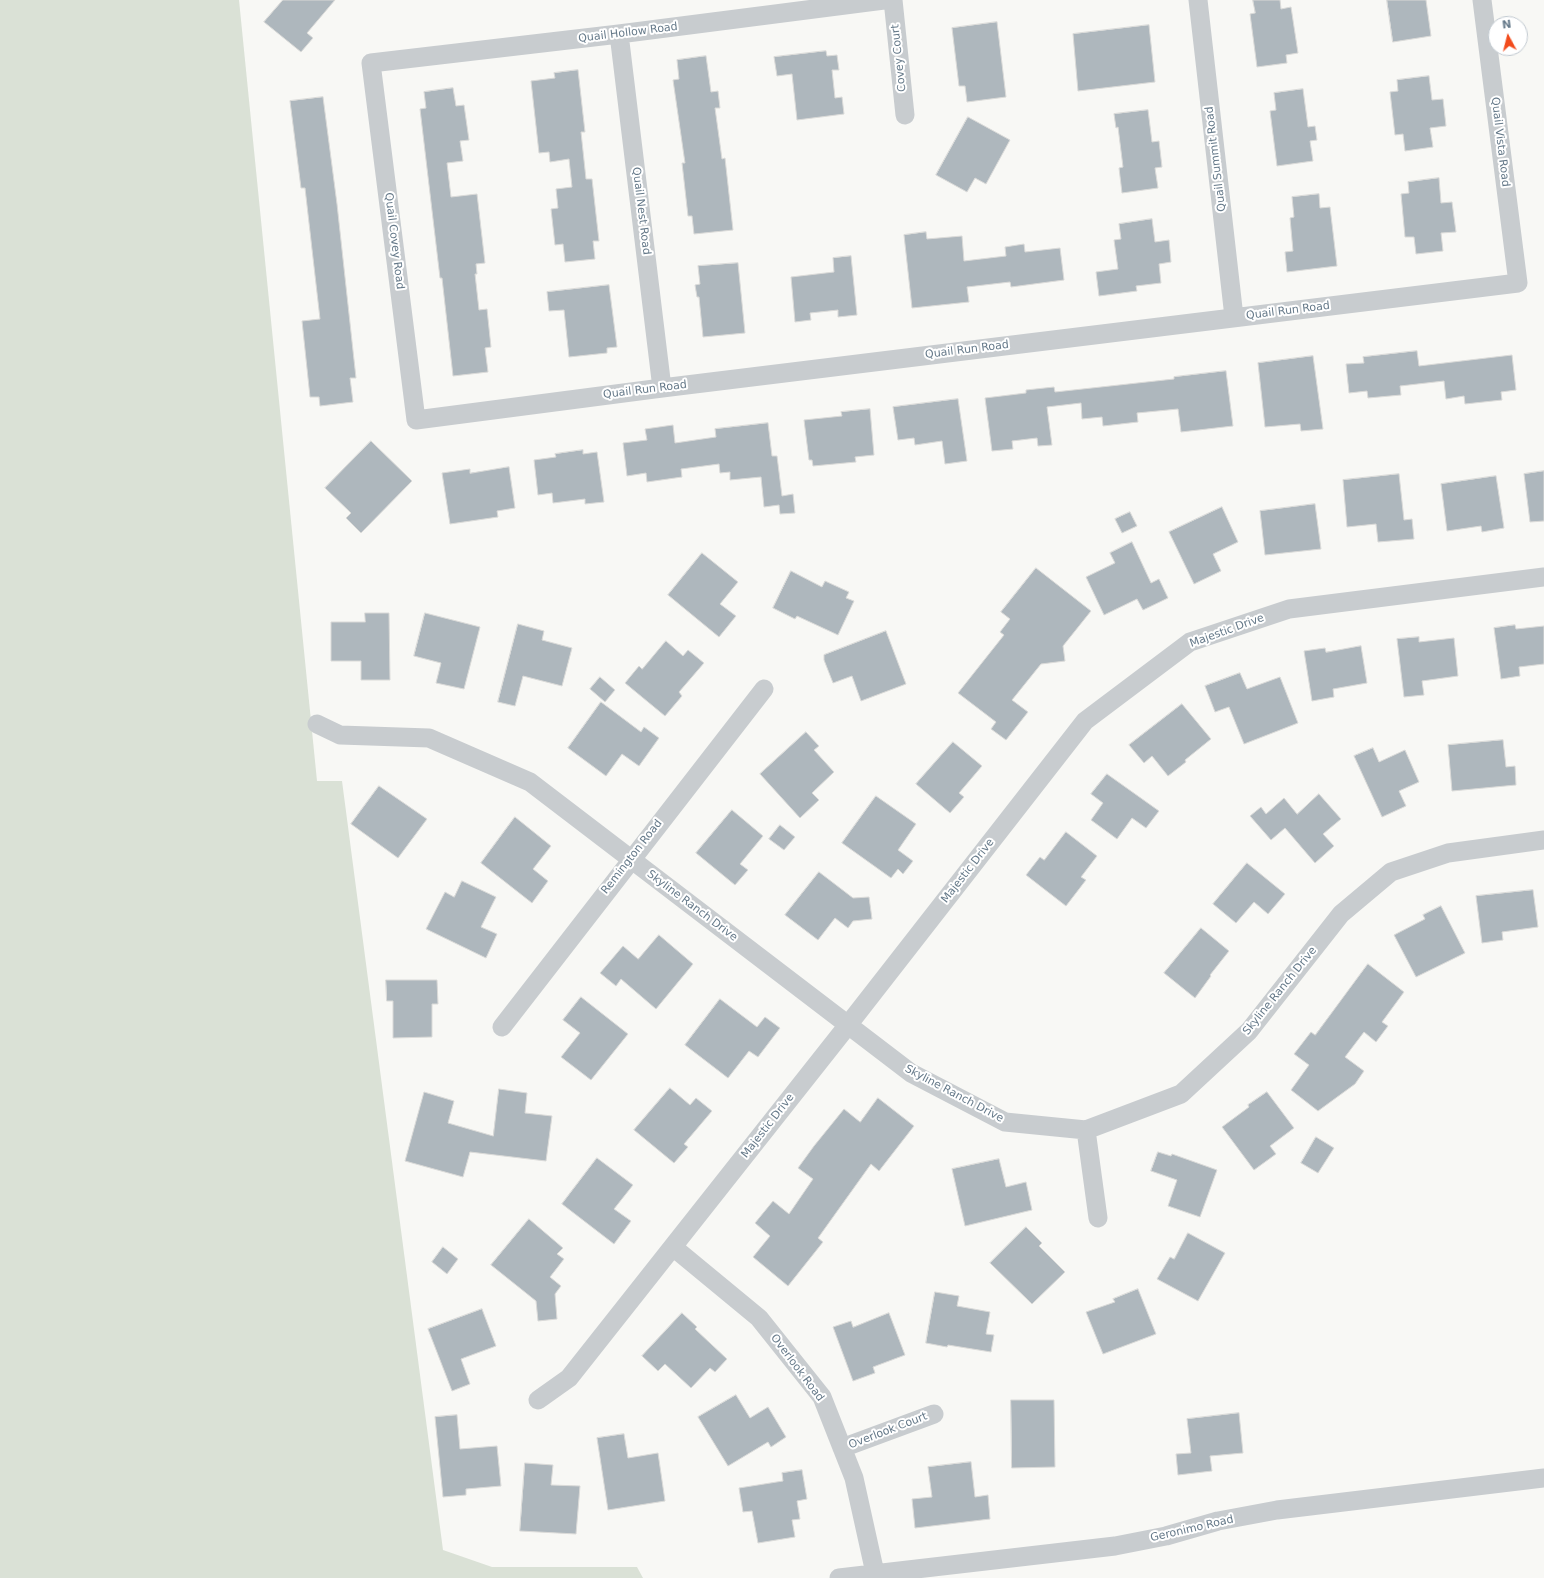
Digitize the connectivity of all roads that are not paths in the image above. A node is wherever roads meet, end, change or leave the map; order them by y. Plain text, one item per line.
1 (884, 0) edge
2 (893, 0) edge
3 (1198, 0) edge
4 (1482, 0) edge
5 (619, 34) junction
6 (371, 63) joint
7 (905, 115) dead end
8 (1518, 283) joint
9 (1234, 317) junction
10 (662, 388) junction
11 (416, 420) joint
12 (1544, 577) edge
13 (764, 689) dead end
14 (317, 724) dead end
15 (1544, 840) edge
16 (631, 859) junction
17 (848, 1025) junction
18 (502, 1027) dead end
19 (1086, 1130) junction
20 (1098, 1218) dead end
21 (672, 1247) junction
22 (538, 1400) dead end
23 (934, 1414) dead end
24 (842, 1448) junction
25 (1544, 1478) edge
26 (875, 1573) junction
27 (840, 1578) edge

1 - 5 street, Quail Hollow Road
2 - 7 street, Covey Court
3 - 9 street, Quail Summit Road
4 - 8 street, Quail Vista Road
5 - 6 street, Quail Hollow Road
5 - 10 street, Quail Nest Road
6 - 11 street, Quail Covey Road
8 - 9 street, Quail Run Road
9 - 10 street, Quail Run Road
10 - 11 street, Quail Run Road
12 - 17 street, Majestic Drive
13 - 16 street, Remington Road
14 - 16 street, Skyline Ranch Drive
15 - 19 street, Skyline Ranch Drive
16 - 17 street, Skyline Ranch Drive
16 - 18 street, Remington Road
17 - 19 street, Skyline Ranch Drive
17 - 21 street, Majestic Drive
19 - 20 street
21 - 22 street, Majestic Drive
21 - 24 street, Overlook Road
23 - 24 street, Overlook Court
24 - 26 street, Overlook Road
25 - 26 street, Geronimo Road
26 - 27 street, Geronimo Road

